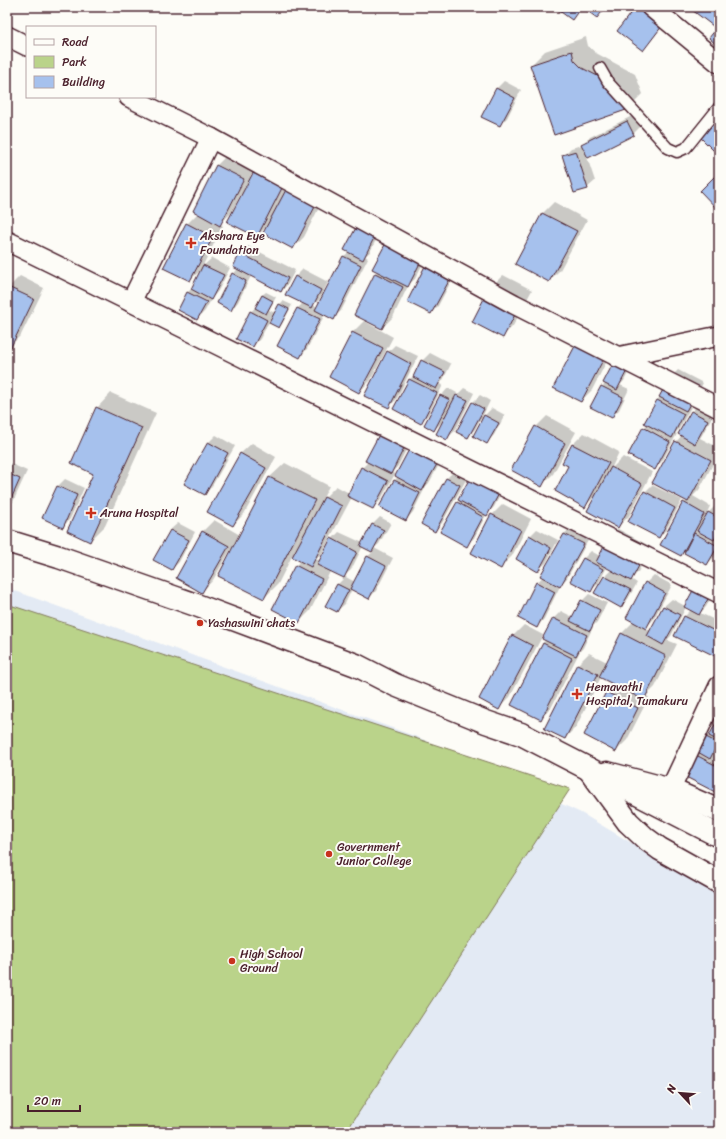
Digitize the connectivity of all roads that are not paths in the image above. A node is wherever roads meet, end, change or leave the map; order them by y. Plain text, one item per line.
1 (651, 7) edge
2 (7, 36) edge
3 (26, 46) edge
4 (719, 63) edge
5 (600, 68) dead end
6 (131, 98) edge
7 (719, 107) edge
8 (211, 138) junction
9 (7, 241) edge
10 (131, 302) junction
11 (719, 336) edge
12 (618, 357) junction
13 (719, 408) edge
14 (7, 541) edge
15 (719, 593) edge
16 (719, 686) edge
17 (589, 768) junction
18 (667, 798) junction
19 (719, 811) edge
20 (719, 836) edge
21 (719, 882) edge

1 - 4 street
2 - 3 street
5 - 7 lane
6 - 8 street
8 - 10 street
8 - 12 street
9 - 10 street
10 - 15 street
11 - 12 street
12 - 13 street
14 - 17 main road
16 - 18 street
17 - 18 main road
17 - 21 main road
18 - 19 main road
18 - 20 main road

